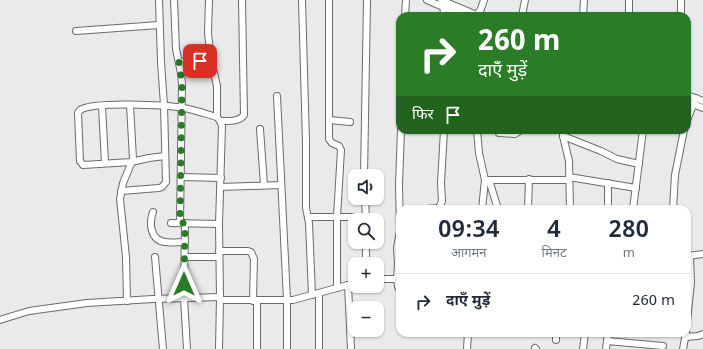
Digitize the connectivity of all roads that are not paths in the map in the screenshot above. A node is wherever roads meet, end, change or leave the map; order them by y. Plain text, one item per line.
1 (159, 0) edge
2 (174, 0) edge
3 (209, 0) edge
4 (242, 0) edge
5 (302, 0) edge
6 (329, 0) edge
7 (367, 0) edge
8 (406, 0) edge
9 (427, 0) edge
10 (441, 0) edge
11 (484, 0) edge
12 (525, 0) edge
13 (584, 0) edge
14 (630, 0) edge
15 (681, 0) edge
16 (444, 8) junction
17 (405, 12) edge
18 (444, 12) edge
19 (454, 12) edge
20 (469, 12) edge
21 (480, 12) edge
22 (523, 12) edge
23 (583, 12) edge
24 (629, 12) edge
25 (681, 12) edge
26 (159, 25) junction
27 (76, 31) dead end
28 (211, 60) junction
29 (179, 62) junction
30 (277, 96) dead end
31 (703, 101) edge
32 (692, 102) edge
33 (130, 105) junction
34 (164, 105) junction
35 (102, 106) junction
36 (182, 108) junction
37 (703, 108) edge
38 (219, 119) junction
39 (330, 120) junction
40 (350, 122) dead end
41 (260, 129) dead end
42 (401, 134) edge
43 (444, 134) edge
44 (477, 134) edge
45 (563, 134) edge
46 (565, 134) edge
47 (643, 134) edge
48 (683, 134) edge
49 (165, 156) junction
50 (131, 162) junction
51 (105, 163) junction
52 (639, 164) junction
53 (364, 169) edge
54 (181, 177) junction
55 (221, 178) junction
56 (529, 179) junction
57 (569, 179) junction
58 (487, 180) junction
59 (608, 183) junction
60 (264, 185) junction
61 (281, 185) junction
62 (220, 187) junction
63 (636, 188) junction
64 (121, 191) junction
65 (399, 205) edge
66 (440, 205) edge
67 (483, 205) edge
68 (496, 205) edge
69 (528, 205) edge
70 (570, 205) edge
71 (608, 205) edge
72 (634, 205) edge
73 (673, 205) edge
74 (153, 212) dead end
75 (308, 217) junction
76 (337, 217) junction
77 (348, 218) edge
78 (171, 223) dead end
79 (182, 223) junction
80 (219, 224) junction
81 (185, 242) junction
82 (219, 254) junction
83 (703, 254) edge
84 (691, 256) edge
85 (155, 257) dead end
86 (184, 257) junction
87 (384, 279) edge
88 (396, 279) edge
89 (348, 285) edge
90 (337, 288) junction
91 (319, 293) junction
92 (348, 293) edge
93 (312, 295) junction
94 (159, 298) junction
95 (184, 298) junction
96 (220, 298) junction
97 (127, 300) junction
98 (287, 300) junction
99 (255, 301) junction
100 (0, 320) edge
101 (703, 334) edge
102 (691, 335) edge
103 (468, 337) edge
104 (584, 337) edge
105 (608, 337) edge
106 (686, 337) edge
107 (607, 341) junction
108 (662, 346) dead end
109 (163, 349) edge
110 (187, 349) edge
111 (218, 349) edge
112 (257, 349) edge
113 (287, 349) edge
114 (319, 349) edge
115 (351, 349) edge
116 (467, 349) edge
117 (583, 349) edge
118 (606, 349) edge
119 (683, 349) edge

1 - 26 street
2 - 29 street
3 - 28 street
4 - 38 street
5 - 75 street
6 - 39 street
7 - 53 street
8 - 17 street
9 - 16 street
10 - 20 street
11 - 21 street
12 - 22 street
13 - 23 street
14 - 24 street
15 - 25 street
16 - 18 street
16 - 19 street
26 - 27 street
26 - 34 street
28 - 29 street
28 - 38 street
29 - 36 street
30 - 61 street
31 - 32 street
32 - 37 street
33 - 34 street
33 - 35 street
33 - 50 street
34 - 36 street
34 - 49 street
35 - 51 street
35 - 51 street
36 - 38 street
36 - 54 street
38 - 55 street
39 - 40 street
39 - 76 street
41 - 60 street
42 - 65 street
43 - 66 street
44 - 58 street
45 - 57 street
46 - 52 street
47 - 52 street
48 - 73 street
49 - 50 street
49 - 64 street
50 - 51 street
50 - 64 street
52 - 63 street
54 - 55 street
54 - 79 street
55 - 62 street
56 - 57 street
56 - 58 street
56 - 69 street
57 - 59 street
57 - 70 street
58 - 67 street
58 - 68 street
59 - 63 street
59 - 71 street
60 - 61 street
60 - 62 street
61 - 98 street
62 - 80 street
63 - 72 street
64 - 97 street
74 - 81 street
75 - 76 street
75 - 93 street
76 - 77 street
76 - 90 street
78 - 79 street
79 - 80 street
79 - 81 street
80 - 82 street
81 - 86 street
82 - 86 street
82 - 96 street
82 - 99 street
83 - 84 street
85 - 94 street
86 - 95 street
87 - 88 street
89 - 90 street
90 - 91 street
91 - 93 street
91 - 114 street
92 - 115 street
93 - 98 street
94 - 95 street
94 - 97 street
94 - 109 street
95 - 96 street
95 - 110 street
96 - 99 street
96 - 111 street
97 - 100 street
98 - 99 street
98 - 113 street
99 - 112 street
101 - 102 street
103 - 116 street
104 - 117 street
105 - 107 street
106 - 119 street
107 - 108 street
107 - 118 street

